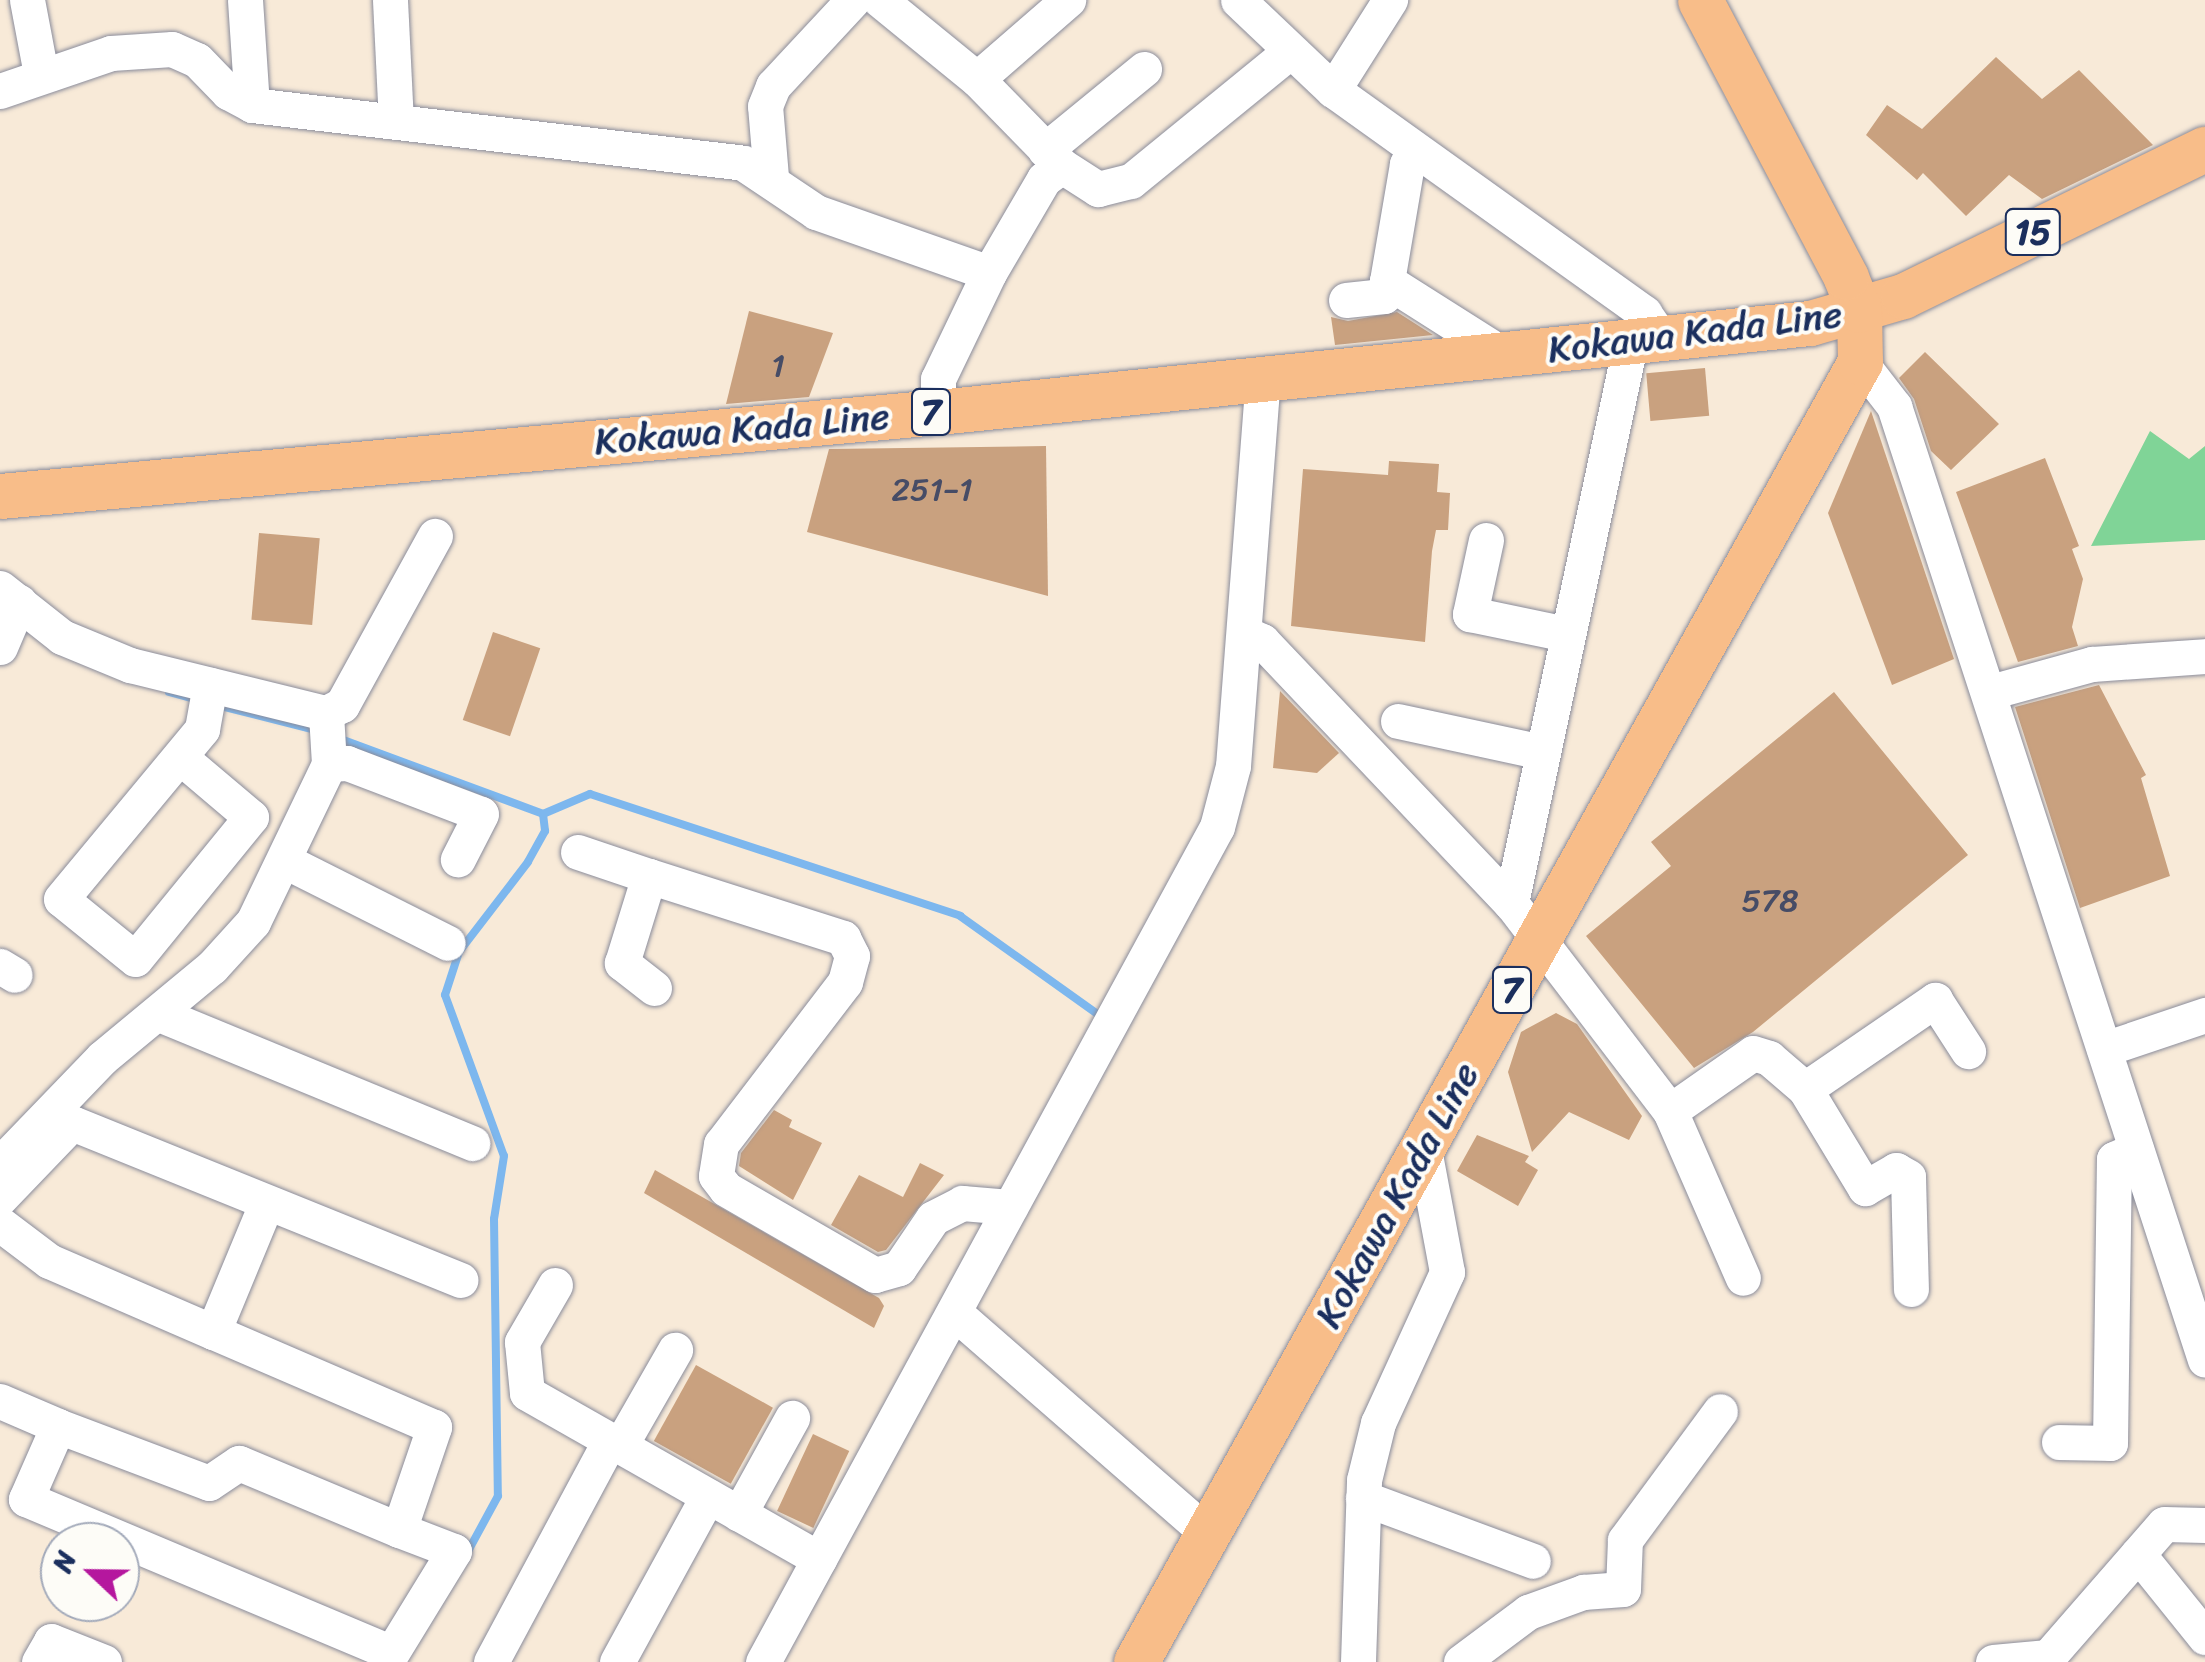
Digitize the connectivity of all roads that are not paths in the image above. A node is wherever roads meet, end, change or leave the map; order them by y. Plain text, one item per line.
1 (26, 0) edge
2 (245, 0) edge
3 (390, 0) edge
4 (880, 0) edge
5 (1068, 0) edge
6 (1238, 0) edge
7 (1390, 0) edge
8 (1700, 0) edge
9 (841, 3) edge
10 (1288, 52) junction
11 (1144, 70) dead end
12 (42, 74) junction
13 (977, 79) junction
14 (1332, 90) junction
15 (0, 91) edge
16 (252, 104) junction
17 (396, 122) junction
18 (2205, 149) edge
19 (1416, 151) junction
20 (1053, 158) junction
21 (771, 177) junction
22 (988, 273) junction
23 (1388, 281) junction
24 (1346, 300) dead end
25 (1860, 310) junction
26 (1647, 343) junction
27 (1502, 354) junction
28 (1860, 362) junction
29 (1263, 376) junction
30 (938, 412) junction
31 (0, 496) edge
32 (436, 536) dead end
33 (1486, 540) dead end
34 (8, 615) edge
35 (1244, 634) junction
36 (1567, 634) junction
37 (2205, 656) edge
38 (1990, 692) junction
39 (208, 696) junction
40 (1398, 721) dead end
41 (327, 737) junction
42 (1543, 752) junction
43 (180, 757) junction
44 (578, 852) dead end
45 (458, 858) dead end
46 (286, 860) junction
47 (650, 876) junction
48 (1527, 919) junction
49 (448, 943) dead end
50 (654, 988) dead end
51 (159, 1014) junction
52 (2205, 1014) edge
53 (2104, 1049) junction
54 (1968, 1051) dead end
55 (1805, 1090) junction
56 (1670, 1111) junction
57 (472, 1143) dead end
58 (1424, 1149) junction
59 (2136, 1149) junction
60 (0, 1164) edge
61 (0, 1198) edge
62 (266, 1204) junction
63 (1010, 1207) junction
64 (0, 1224) edge
65 (1743, 1278) dead end
66 (461, 1280) dead end
67 (555, 1285) dead end
68 (1911, 1289) dead end
69 (955, 1313) junction
70 (214, 1332) junction
71 (675, 1350) dead end
72 (2205, 1360) edge
73 (0, 1401) edge
74 (1720, 1411) dead end
75 (792, 1418) dead end
76 (58, 1426) junction
77 (2059, 1442) dead end
78 (615, 1443) junction
79 (708, 1496) junction
80 (1363, 1498) junction
81 (739, 1514) junction
82 (2205, 1526) edge
83 (399, 1530) junction
84 (1207, 1532) junction
85 (2138, 1554) junction
86 (819, 1559) junction
87 (1533, 1561) dead end
88 (1512, 1624) junction
89 (2205, 1638) edge
90 (388, 1657) edge
91 (2048, 1660) edge
92 (39, 1662) edge
93 (104, 1662) edge
94 (491, 1662) edge
95 (617, 1662) edge
96 (762, 1662) edge
97 (1136, 1662) edge
98 (1358, 1662) edge
99 (1460, 1662) edge
100 (1512, 1662) edge
101 (1993, 1662) edge

1 - 12 street
2 - 16 street
3 - 17 street
4 - 13 street
5 - 13 street
6 - 10 street
7 - 14 street
8 - 25 main road
9 - 21 street
10 - 14 street
10 - 20 street
11 - 20 street
12 - 15 street
12 - 16 street
13 - 20 street
14 - 19 street
16 - 17 street
17 - 21 street
18 - 25 main road, 15
19 - 23 street
19 - 26 street
20 - 22 street
21 - 22 street
22 - 30 street
23 - 24 street
23 - 27 street
25 - 26 main road, Kokawa Kada Line / 7
25 - 28 main road, Kokawa Kada Line / 7
26 - 27 main road, Kokawa Kada Line / 7
26 - 36 street
27 - 29 main road, Kokawa Kada Line / 7
28 - 38 street
28 - 48 main road, Kokawa Kada Line / 7
29 - 30 main road, Kokawa Kada Line / 7
29 - 35 street
30 - 31 main road, Kokawa Kada Line / 7
32 - 41 street
33 - 36 street
34 - 39 street
35 - 48 street
35 - 63 street
36 - 42 street
37 - 38 street
38 - 53 street
39 - 41 street
39 - 43 street
40 - 42 street
41 - 45 street
41 - 46 street
42 - 48 street
43 - 43 street
44 - 47 street
46 - 49 street
46 - 51 street
47 - 50 street
47 - 63 street
48 - 56 street
48 - 58 main road, Kokawa Kada Line / 7
51 - 57 street
51 - 60 street
52 - 53 street
53 - 59 street
54 - 55 street
55 - 56 street
55 - 68 street
56 - 65 street
58 - 80 street
58 - 84 main road, Kokawa Kada Line / 7
59 - 72 street
59 - 77 street
61 - 62 street
62 - 66 street
62 - 70 street
63 - 69 street
64 - 70 street
67 - 78 street
69 - 84 street
69 - 86 street
70 - 83 street
71 - 78 street
73 - 76 street
74 - 88 street
75 - 81 street
76 - 83 street
76 - 90 street
78 - 79 street
78 - 94 street
79 - 81 street
79 - 95 street
80 - 87 street
80 - 98 street
81 - 86 street
82 - 85 street
83 - 90 street
84 - 97 main road, Kokawa Kada Line / 7
85 - 89 street
85 - 91 street
86 - 96 street
88 - 99 street
88 - 100 street
91 - 101 street
92 - 93 street

